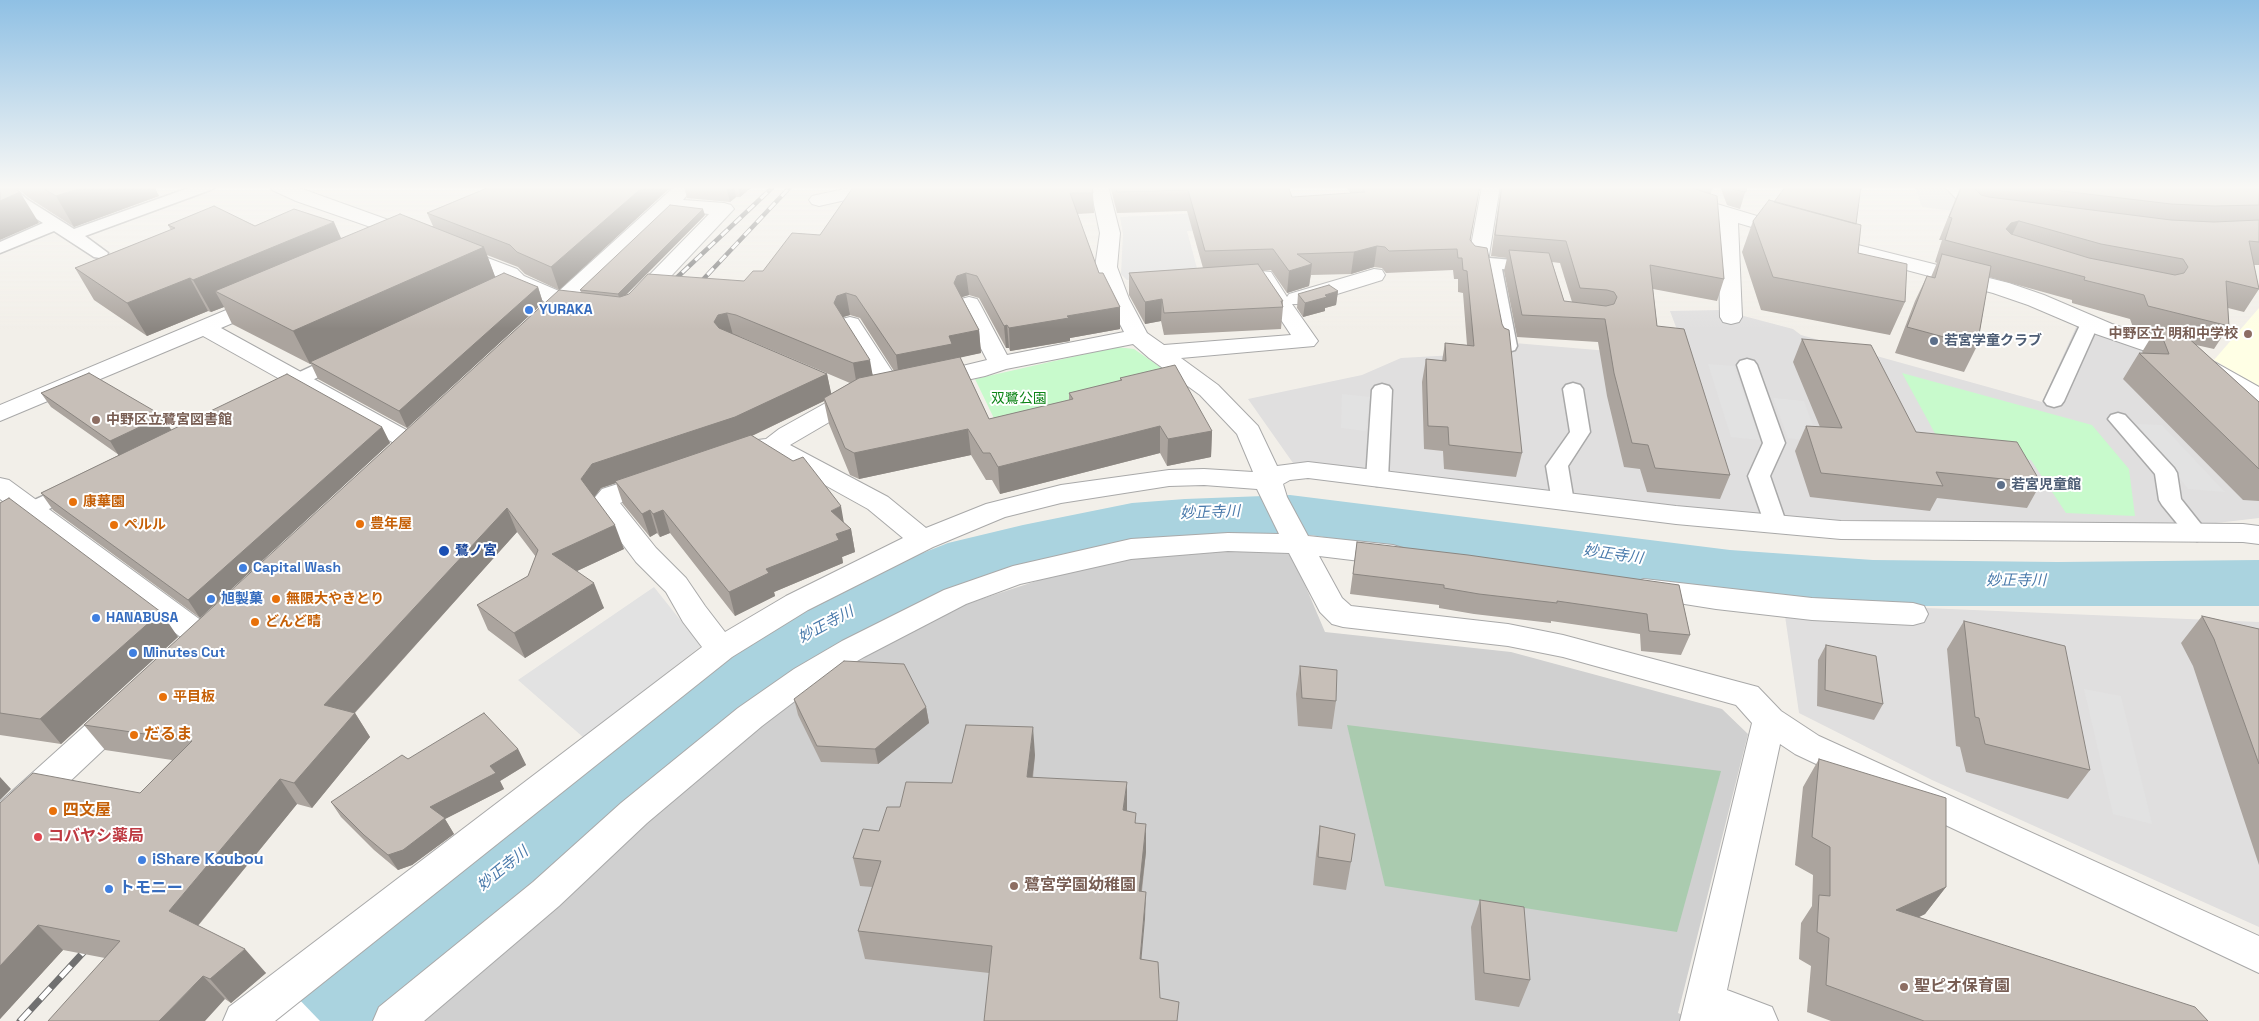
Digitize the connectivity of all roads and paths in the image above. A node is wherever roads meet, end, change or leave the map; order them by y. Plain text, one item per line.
1 (33, 234) edge
2 (77, 234) edge
3 (416, 234) edge
4 (635, 234) edge
5 (700, 234) edge
6 (1110, 234) edge
7 (1487, 234) edge
8 (1729, 234) edge
9 (1798, 234) edge
10 (73, 235) joint
11 (429, 238) junction
12 (386, 247) edge
13 (0, 248) edge
14 (100, 253) dead end
15 (1485, 262) junction
16 (1554, 268) edge
17 (1374, 275) edge
18 (1243, 278) edge
19 (277, 295) edge
20 (559, 303) junction
21 (969, 304) dead end
22 (1281, 304) junction
23 (1731, 317) dead end
24 (2090, 323) junction
25 (850, 324) edge
26 (204, 327) junction
27 (524, 336) edge
28 (1137, 336) junction
29 (1508, 346) edge
30 (360, 350) edge
31 (1157, 353) junction
32 (1000, 363) junction
33 (1747, 364) dead end
34 (296, 380) junction
35 (829, 384) dead end
36 (891, 388) junction
37 (1573, 388) dead end
38 (1382, 390) dead end
39 (855, 396) junction
40 (2259, 397) edge
41 (261, 398) edge
42 (2054, 401) dead end
43 (0, 414) edge
44 (2118, 418) dead end
45 (431, 422) edge
46 (410, 442) junction
47 (773, 446) junction
48 (713, 461) edge
49 (388, 462) edge
50 (676, 473) edge
51 (94, 479) edge
52 (1377, 479) junction
53 (0, 486) edge
54 (1270, 489) junction
55 (1562, 502) junction
56 (32, 509) junction
57 (0, 525) edge
58 (1776, 525) junction
59 (2196, 533) junction
60 (2259, 535) edge
61 (923, 540) junction
62 (1296, 540) junction
63 (1416, 557) edge
64 (1616, 585) edge
65 (1913, 614) dead end
66 (223, 617) edge
67 (202, 637) junction
68 (721, 648) junction
69 (180, 657) edge
70 (137, 697) edge
71 (1769, 720) junction
72 (0, 824) edge
73 (2259, 955) edge
74 (1702, 1011) edge
75 (254, 1013) edge
76 (393, 1021) edge
77 (1758, 1021) edge

1 - 13 lane
2 - 10 lane
3 - 11 street
4 - 20 street
5 - 20 street
6 - 28 street
7 - 15 street
8 - 23 street
9 - 24 street
10 - 14 lane
11 - 12 street
11 - 20 street
15 - 16 lane
15 - 29 lane
17 - 22 street
18 - 22 street
19 - 26 street
20 - 27 street
21 - 32 street
22 - 31 street
24 - 40 street
24 - 42 lane
25 - 36 street
26 - 34 street
26 - 43 street
28 - 31 street
28 - 32 street
30 - 34 lane
31 - 54 street
32 - 36 street
33 - 58 lane
34 - 41 lane
34 - 46 street
35 - 39 street
36 - 39 street
37 - 55 lane
38 - 52 lane
39 - 47 street
44 - 59 lane
45 - 46 street
46 - 49 street
47 - 48 street
47 - 61 street
50 - 68 street
51 - 56 lane
52 - 54 street
52 - 55 street
53 - 56 street
54 - 61 street
54 - 62 street
55 - 58 street
56 - 57 lane
56 - 67 street
58 - 59 street
59 - 60 street
61 - 68 street
62 - 63 street
62 - 71 street
62 - 76 street
64 - 65 street
66 - 67 street
67 - 69 street
68 - 75 street
70 - 72 street
71 - 73 street
71 - 74 street
74 - 77 street

